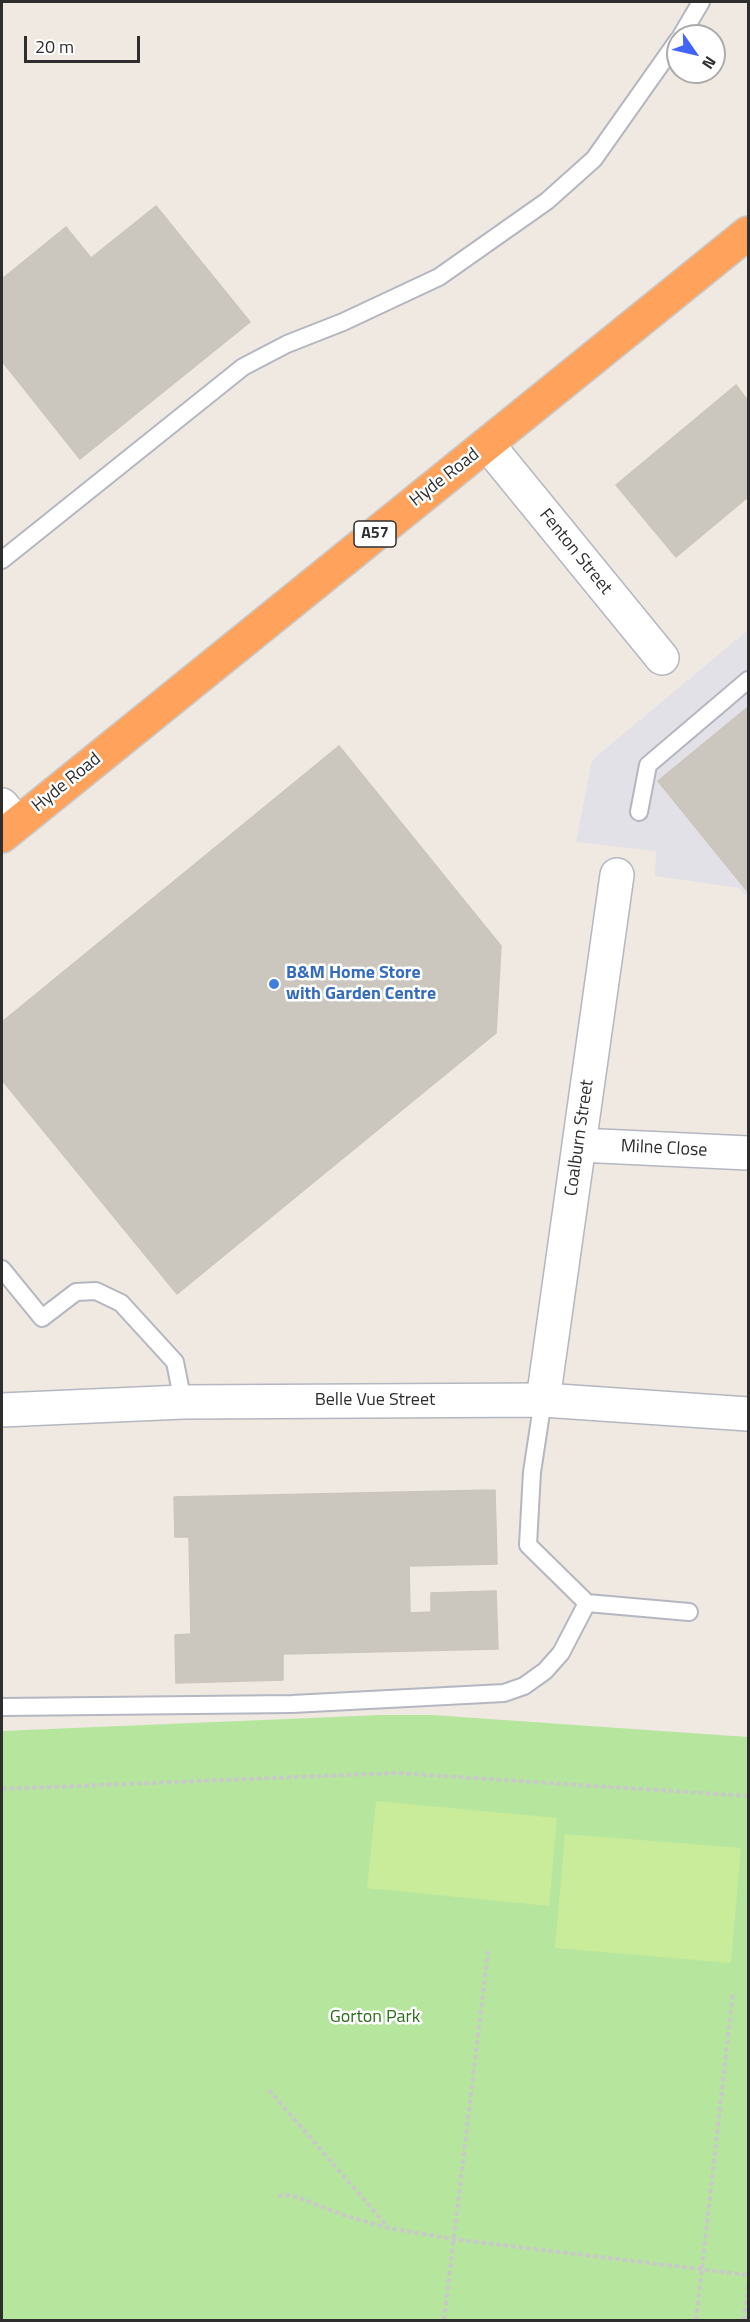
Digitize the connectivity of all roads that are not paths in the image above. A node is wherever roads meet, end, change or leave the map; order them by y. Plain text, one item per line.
1 (701, 2) edge
2 (688, 24) edge
3 (666, 58) edge
4 (748, 233) edge
5 (488, 445) junction
6 (2, 560) edge
7 (662, 658) dead end
8 (748, 680) edge
9 (639, 812) dead end
10 (7, 821) edge
11 (617, 876) dead end
12 (579, 1145) junction
13 (748, 1153) edge
14 (2, 1269) edge
15 (543, 1400) junction
16 (183, 1402) junction
17 (2, 1410) edge
18 (748, 1414) edge
19 (587, 1604) junction
20 (689, 1612) dead end
21 (2, 1707) edge

1 - 2 lane
3 - 6 lane
4 - 5 highway, Hyde Road / A57
5 - 7 street, Fenton Street
5 - 10 highway, Hyde Road / A57
8 - 9 lane
11 - 12 street, Coalburn Street
12 - 13 street, Milne Close
12 - 15 street, Coalburn Street
14 - 16 lane
15 - 16 street, Belle Vue Street
15 - 18 street, Belle Vue Street
15 - 19 lane
16 - 17 street, Belle Vue Street
19 - 20 lane
19 - 21 lane

